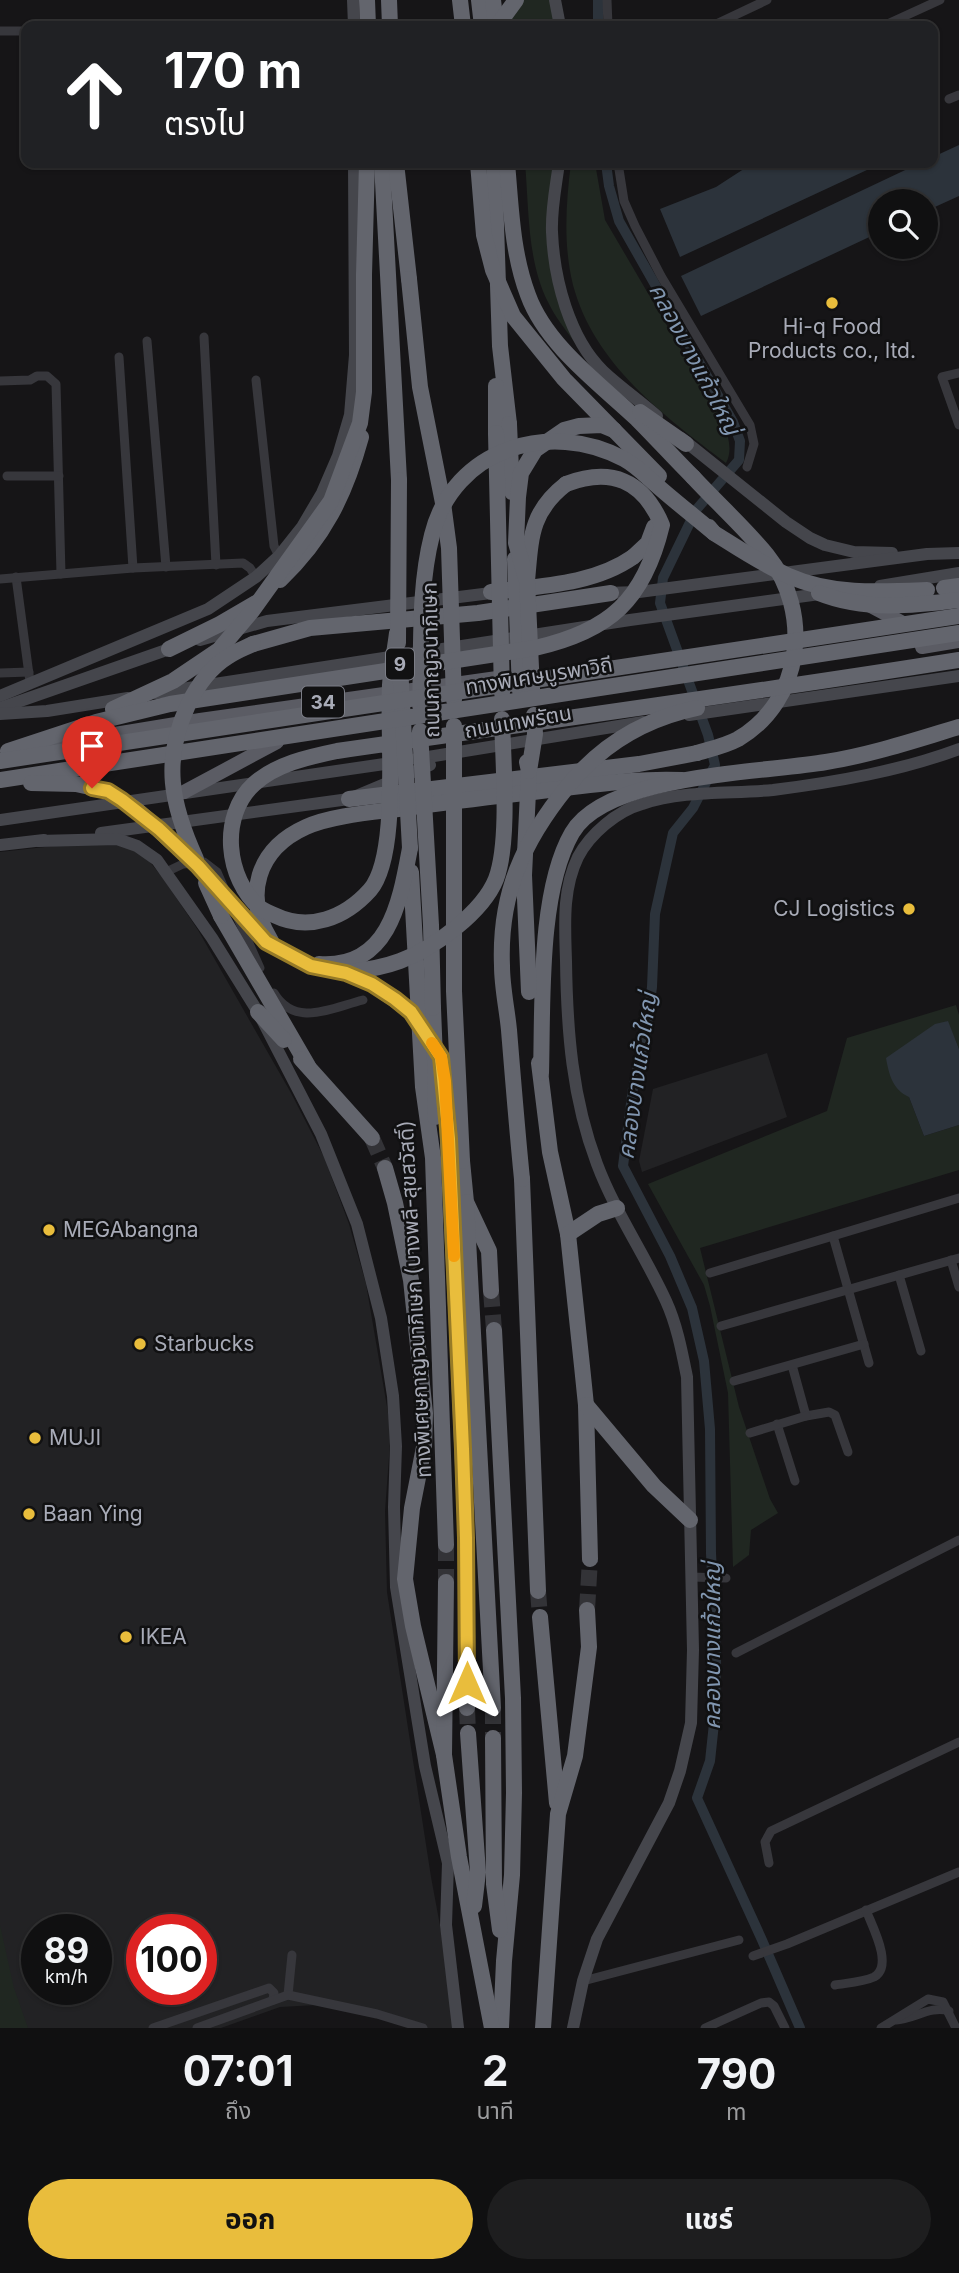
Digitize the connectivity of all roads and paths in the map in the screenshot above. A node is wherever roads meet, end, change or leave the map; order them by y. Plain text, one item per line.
1 (353, 0) edge
2 (368, 0) edge
3 (373, 0) edge
4 (389, 0) edge
5 (460, 0) edge
6 (479, 0) edge
7 (493, 0) edge
8 (516, 0) edge
9 (555, 0) edge
10 (620, 0) edge
11 (766, 0) edge
12 (940, 0) edge
13 (607, 2) edge
14 (354, 21) edge
15 (370, 21) edge
16 (371, 21) edge
17 (390, 21) edge
18 (462, 21) edge
19 (481, 21) edge
20 (495, 21) edge
21 (500, 21) edge
22 (559, 21) edge
23 (608, 21) edge
24 (722, 21) edge
25 (894, 21) edge
26 (0, 31) edge
27 (21, 31) edge
28 (355, 168) edge
29 (369, 168) edge
30 (369, 168) edge
31 (382, 168) edge
32 (397, 168) edge
33 (478, 168) edge
34 (494, 168) edge
35 (507, 168) edge
36 (558, 168) edge
37 (619, 168) edge
38 (204, 337) dead end
39 (148, 341) dead end
40 (120, 356) dead end
41 (569, 356) junction
42 (959, 373) edge
43 (256, 380) dead end
44 (0, 381) edge
45 (959, 425) edge
46 (502, 428) junction
47 (686, 444) junction
48 (747, 467) dead end
49 (7, 476) dead end
50 (59, 476) junction
51 (715, 533) junction
52 (959, 553) edge
53 (927, 554) junction
54 (279, 555) junction
55 (216, 565) junction
56 (166, 567) junction
57 (132, 568) junction
58 (959, 573) edge
59 (61, 574) junction
60 (16, 577) junction
61 (789, 577) junction
62 (256, 578) junction
63 (0, 579) edge
64 (527, 581) junction
65 (927, 590) dead end
66 (843, 591) junction
67 (491, 592) junction
68 (611, 593) junction
69 (959, 600) edge
70 (959, 614) edge
71 (901, 622) junction
72 (397, 633) junction
73 (959, 633) edge
74 (959, 641) edge
75 (169, 649) junction
76 (959, 660) edge
77 (959, 668) edge
78 (0, 673) edge
79 (959, 676) edge
80 (29, 677) junction
81 (0, 696) edge
82 (0, 708) edge
83 (0, 714) edge
84 (959, 727) edge
85 (66, 731) junction
86 (277, 742) junction
87 (959, 749) edge
88 (0, 753) edge
89 (460, 753) junction
90 (0, 761) edge
91 (529, 771) junction
92 (682, 780) junction
93 (0, 783) edge
94 (184, 792) junction
95 (349, 799) junction
96 (0, 820) edge
97 (38, 841) junction
98 (0, 845) edge
99 (410, 848) junction
100 (166, 872) junction
101 (346, 973) junction
102 (363, 1000) dead end
103 (426, 1009) junction
104 (258, 1012) junction
105 (308, 1066) junction
106 (541, 1073) junction
107 (372, 1138) tunnel mouth
108 (385, 1168) tunnel mouth
109 (959, 1198) edge
110 (466, 1202) junction
111 (617, 1208) junction
112 (568, 1234) junction
113 (833, 1236) junction
114 (955, 1259) edge
115 (710, 1273) dead end
116 (899, 1275) junction
117 (959, 1287) edge
118 (848, 1289) junction
119 (491, 1291) tunnel mouth
120 (721, 1326) dead end
121 (494, 1330) tunnel mouth
122 (864, 1344) junction
123 (921, 1351) dead end
124 (869, 1363) dead end
125 (792, 1364) junction
126 (734, 1381) dead end
127 (586, 1405) junction
128 (806, 1416) junction
129 (777, 1424) junction
130 (750, 1433) dead end
131 (848, 1452) dead end
132 (795, 1481) dead end
133 (690, 1520) junction
134 (959, 1540) edge
135 (446, 1545) tunnel mouth
136 (590, 1559) tunnel mouth
137 (691, 1577) junction
138 (726, 1578) dead end
139 (446, 1582) tunnel mouth
140 (538, 1591) tunnel mouth
141 (587, 1610) tunnel mouth
142 (540, 1617) tunnel mouth
143 (736, 1653) dead end
144 (467, 1707) tunnel mouth
145 (493, 1708) tunnel mouth
146 (468, 1733) tunnel mouth
147 (493, 1738) tunnel mouth
148 (959, 1742) edge
149 (444, 1755) junction
150 (558, 1814) junction
151 (769, 1863) dead end
152 (959, 1872) edge
153 (866, 1910) junction
154 (472, 1919) junction
155 (739, 1940) dead end
156 (292, 1955) dead end
157 (755, 1955) dead end
158 (504, 1961) junction
159 (583, 1980) junction
160 (835, 1985) dead end
161 (288, 1995) junction
162 (274, 2000) junction
163 (153, 2028) edge
164 (197, 2028) edge
165 (422, 2028) edge
166 (458, 2028) edge
167 (492, 2028) edge
168 (501, 2028) edge
169 (543, 2028) edge
170 (573, 2028) edge
171 (705, 2028) edge
172 (785, 2028) edge
173 (881, 2028) edge
174 (956, 2028) edge

1 - 14 main road
2 - 15 highway
3 - 16 highway
4 - 17 highway
5 - 18 highway
6 - 19 highway
7 - 20 highway
8 - 21 highway
9 - 22 main road
10 - 13 street
11 - 24 street
12 - 25 street
13 - 23 street
26 - 27 street
28 - 54 main road
29 - 75 highway
30 - 85 highway, bridge
31 - 72 highway, ถนนกาญจนาภิเษก / 9, bridge
32 - 110 highway, ถนนกาญจนาภิเษก, bridge
33 - 51 highway, bridge
34 - 46 highway
35 - 41 highway
36 - 47 main road
37 - 48 street
38 - 55 street
39 - 56 street
40 - 57 street
41 - 47 highway
41 - 95 highway, bridge
42 - 45 street
43 - 54 street
44 - 50 street
46 - 91 highway, bridge
46 - 101 highway, bridge
47 - 53 main road
49 - 50 street
50 - 59 street
51 - 61 highway, bridge
51 - 103 highway, bridge
52 - 53 main road
53 - 68 main road
54 - 62 main road
55 - 56 street
55 - 62 street
56 - 57 street
57 - 59 street
58 - 66 main road, 34
59 - 60 street
60 - 63 street
60 - 80 street
61 - 65 highway, bridge
61 - 69 highway, bridge
62 - 80 main road
64 - 67 highway, bridge
64 - 85 highway, bridge
64 - 91 highway, bridge
66 - 71 highway
66 - 83 main road, 34
67 - 68 main road
67 - 75 main road
68 - 105 highway, bridge
70 - 71 highway, ถนนเทพรัตน / 34
70 - 90 highway, ทางพิเศษบูรพาวิถี, bridge
71 - 88 highway, ถนนเทพรัตน / 34, bridge
72 - 76 highway, bridge
72 - 99 highway, ถนนกาญจนาภิเษก / 9, bridge
73 - 93 highway, ทางพิเศษบูรพาวิถี, bridge
74 - 86 highway, ถนนเทพรัตน / 34
75 - 82 main road
77 - 140 highway, bridge
78 - 80 street
79 - 89 main road, ถนนเทพรัตน
80 - 81 main road
84 - 92 highway
85 - 88 highway, bridge
86 - 93 highway, ถนนเทพรัตน / 34
86 - 94 highway
87 - 111 main road
89 - 94 main road, ถนนเทพรัตน
89 - 95 main road
91 - 106 highway, bridge
92 - 99 highway
92 - 106 highway
93 - 101 highway, bridge
94 - 96 main road, ถนนเทพรัตน
95 - 97 main road
97 - 98 main road
97 - 100 main road
99 - 103 highway, ถนนกาญจนาภิเษก / 9
100 - 102 street
100 - 104 main road
101 - 144 highway, ทางพิเศษกาญจนาภิเษก (บางพลี-สุขสวัสดิ์), bridge
103 - 135 highway, ทางพิเศษกาญจนาภิเษก (บางพลี-สุขสวัสดิ์)
104 - 105 highway
104 - 166 main road
105 - 107 highway
106 - 112 highway
108 - 149 highway
109 - 113 street
110 - 119 highway
110 - 145 highway
111 - 112 highway
111 - 133 main road
112 - 127 highway
113 - 115 street
113 - 118 street
114 - 116 street
114 - 117 street
116 - 118 street
116 - 123 street
118 - 120 street
118 - 122 street
121 - 158 highway
122 - 124 street
122 - 125 street
125 - 126 street
125 - 128 street
127 - 133 highway
127 - 136 highway
128 - 129 street
128 - 131 street
129 - 130 street
129 - 132 street
133 - 137 main road
134 - 143 street
137 - 138 street
137 - 159 main road
139 - 149 highway
141 - 150 highway
142 - 150 highway
146 - 154 highway
147 - 158 highway
148 - 151 street
149 - 154 highway
150 - 169 highway
152 - 153 street
153 - 157 street
153 - 160 street
154 - 167 highway
155 - 159 street
156 - 161 street
158 - 168 highway
159 - 170 main road
161 - 162 street
161 - 165 street
162 - 163 street
162 - 164 street
171 - 172 street
173 - 174 street

